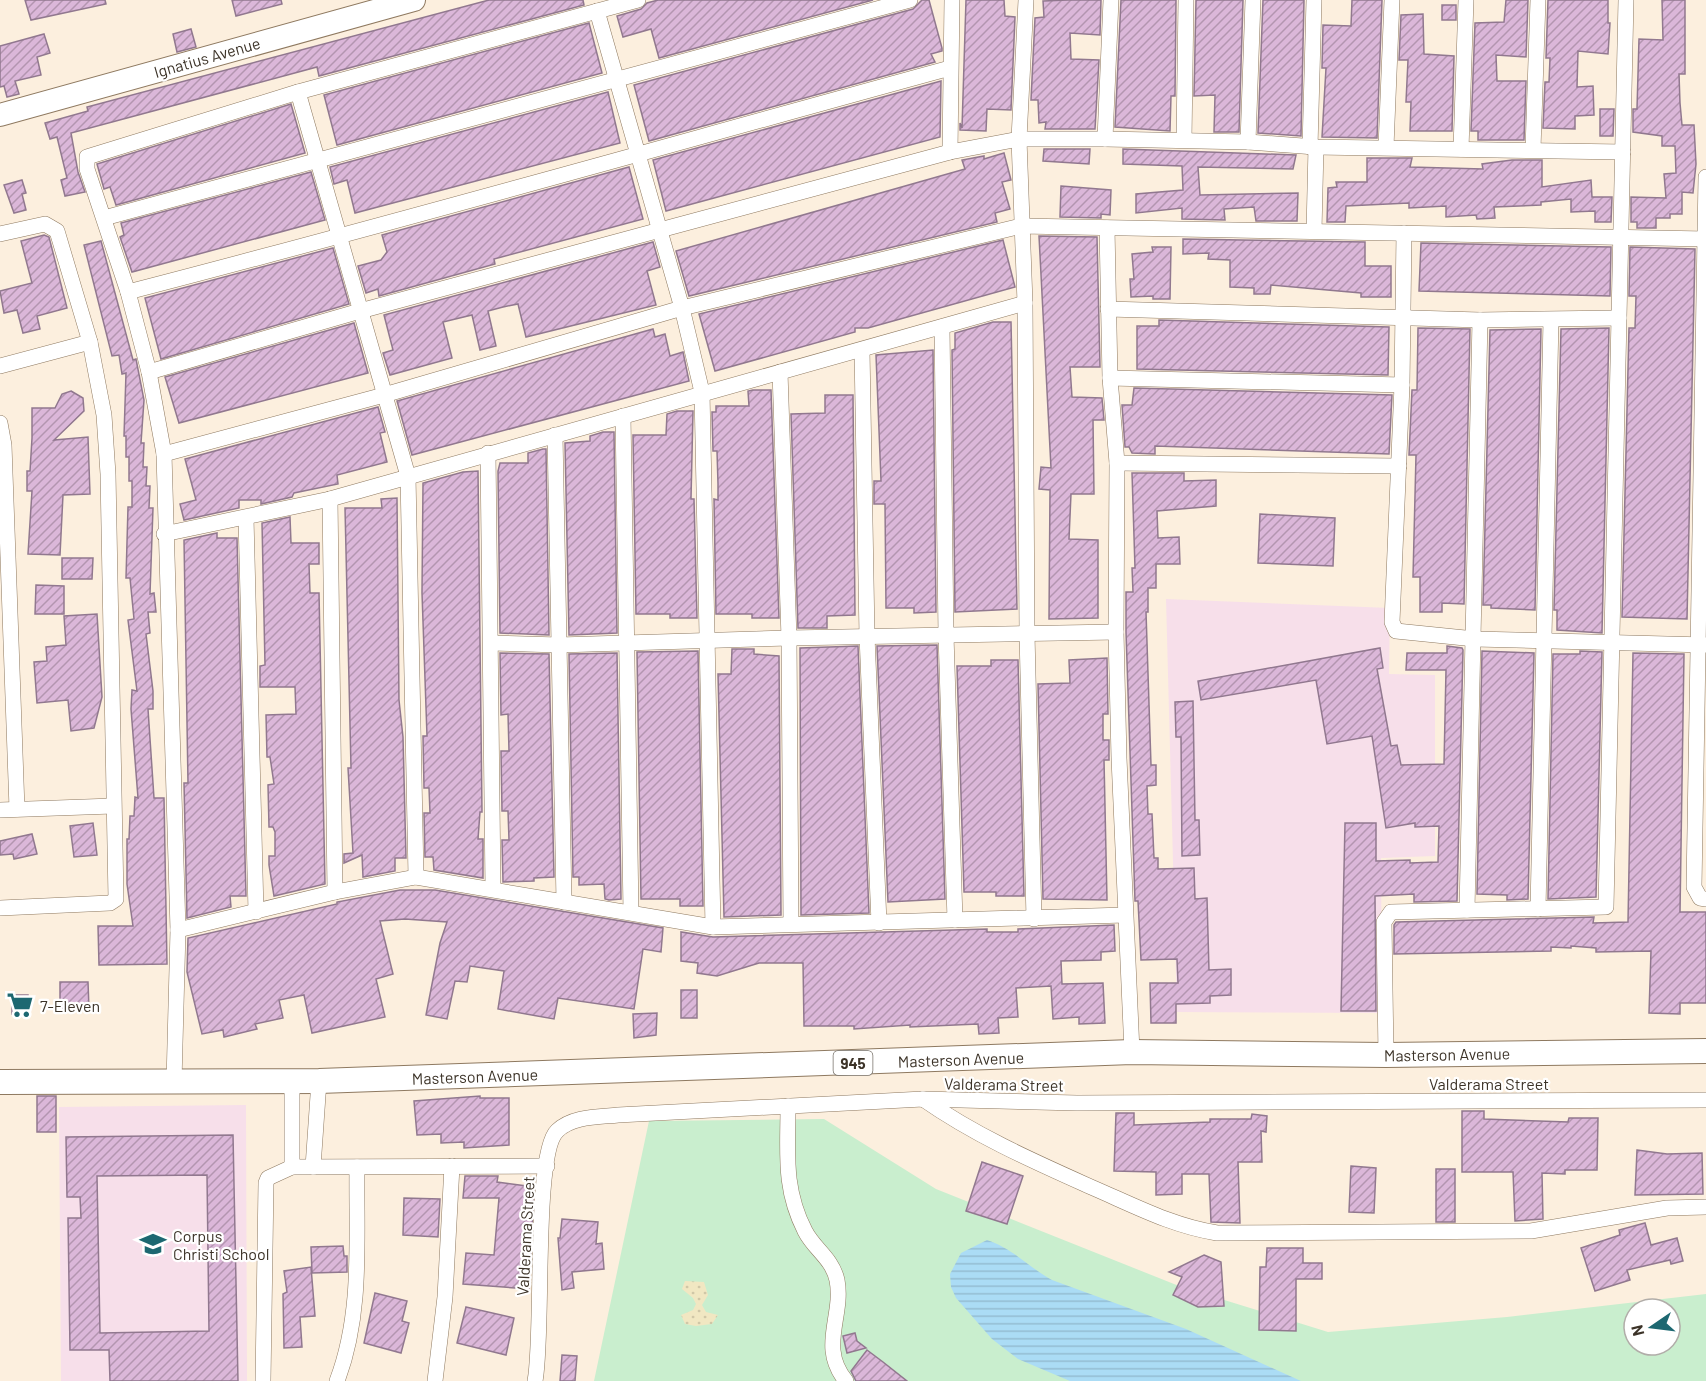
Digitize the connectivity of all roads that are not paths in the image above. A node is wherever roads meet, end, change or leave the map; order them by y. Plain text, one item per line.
1 (414, 0) edge
2 (638, 0) edge
3 (910, 0) edge
4 (952, 0) edge
5 (1026, 0) edge
6 (1111, 0) edge
7 (1186, 0) edge
8 (1253, 0) edge
9 (1314, 0) edge
10 (1392, 0) edge
11 (1466, 0) edge
12 (1538, 0) edge
13 (1626, 0) edge
14 (381, 4) edge
15 (597, 11) junction
16 (950, 68) junction
17 (616, 79) junction
18 (298, 92) junction
19 (0, 115) edge
20 (1019, 139) junction
21 (1105, 139) junction
22 (1184, 140) junction
23 (1248, 142) junction
24 (1313, 147) junction
25 (1386, 147) junction
26 (1461, 149) junction
27 (1533, 149) junction
28 (638, 152) junction
29 (950, 152) junction
30 (1623, 152) junction
31 (318, 158) junction
32 (1706, 177) edge
33 (104, 218) junction
34 (1021, 226) junction
35 (1107, 228) junction
36 (660, 230) junction
37 (1314, 231) junction
38 (1404, 233) junction
39 (0, 234) edge
40 (341, 237) junction
41 (1621, 238) junction
42 (1705, 239) edge
43 (128, 292) junction
44 (1025, 303) junction
45 (682, 308) junction
46 (1108, 309) junction
47 (360, 311) junction
48 (1404, 317) junction
49 (1619, 318) junction
50 (1480, 320) junction
51 (1551, 320) junction
52 (942, 327) junction
53 (90, 342) junction
54 (862, 350) junction
55 (0, 366) edge
56 (149, 372) junction
57 (780, 372) junction
58 (1110, 378) junction
59 (1402, 385) junction
60 (702, 392) junction
61 (384, 394) junction
62 (623, 416) junction
63 (0, 423) edge
64 (555, 435) junction
65 (488, 453) junction
66 (164, 454) junction
67 (1117, 463) junction
68 (1399, 466) junction
69 (408, 476) junction
70 (330, 499) junction
71 (246, 518) junction
72 (164, 534) junction
73 (1116, 632) junction
74 (1027, 634) junction
75 (946, 635) junction
76 (867, 636) junction
77 (789, 638) junction
78 (1475, 639) junction
79 (707, 641) junction
80 (1544, 641) junction
81 (627, 642) junction
82 (1612, 642) junction
83 (492, 643) junction
84 (560, 645) junction
85 (1701, 645) edge
86 (113, 806) junction
87 (17, 809) junction
88 (0, 810) edge
89 (416, 877) junction
90 (493, 888) junction
91 (335, 892) junction
92 (1706, 899) edge
93 (564, 902) junction
94 (0, 908) edge
95 (1538, 909) junction
96 (1467, 910) junction
97 (256, 912) junction
98 (631, 912) junction
99 (1125, 915) junction
100 (1034, 919) junction
101 (955, 920) junction
102 (879, 922) junction
103 (791, 924) junction
104 (713, 927) junction
105 (178, 930) junction
106 (1706, 1051) edge
107 (1132, 1053) junction
108 (1386, 1055) junction
109 (0, 1082) edge
110 (174, 1082) junction
111 (292, 1082) junction
112 (319, 1082) junction
113 (924, 1100) junction
114 (1706, 1100) edge
115 (788, 1106) junction
116 (452, 1166) junction
117 (547, 1166) junction
118 (292, 1167) junction
119 (313, 1167) junction
120 (357, 1167) junction
121 (1706, 1207) edge
122 (263, 1381) edge
123 (336, 1381) edge
124 (435, 1381) edge
125 (535, 1381) edge
126 (846, 1381) edge

1 - 14 street, Ignatius Avenue
2 - 15 street
3 - 17 street
4 - 16 street
5 - 20 street
6 - 21 street
7 - 22 street
8 - 23 street
9 - 24 street
10 - 25 street
11 - 26 street
12 - 27 street
13 - 30 street
14 - 19 street, Ignatius Avenue
15 - 17 street
15 - 18 street
16 - 28 street
16 - 29 street
17 - 28 street
17 - 31 street
18 - 31 street
18 - 33 street
20 - 21 street
20 - 29 street
20 - 34 street
21 - 22 street
22 - 23 street
23 - 24 street
24 - 25 street
24 - 37 street
25 - 26 street
26 - 27 street
27 - 30 street
28 - 36 street
28 - 40 street
29 - 36 street
30 - 41 street
31 - 33 street
31 - 40 street
32 - 42 street
33 - 43 street
34 - 35 street
34 - 44 street
34 - 45 street
35 - 37 street
35 - 46 street
36 - 45 street
36 - 47 street
37 - 38 street
38 - 41 street
38 - 48 street
39 - 53 street
40 - 43 street
40 - 47 street
41 - 42 street
41 - 49 street
42 - 85 street
43 - 56 street
44 - 52 street
44 - 74 street
45 - 60 street
45 - 61 street
46 - 48 street
46 - 58 street
47 - 56 street
47 - 61 street
48 - 50 street
48 - 59 street
49 - 51 street
49 - 82 street
50 - 51 street
50 - 78 street
51 - 80 street
52 - 54 street
52 - 75 street
53 - 55 street
53 - 86 street
54 - 57 street
54 - 76 street
56 - 66 street
57 - 60 street
57 - 77 street
58 - 59 street
58 - 67 street
59 - 68 street
60 - 62 street
60 - 79 street
61 - 66 street
61 - 69 street
62 - 64 street
62 - 81 street
63 - 87 street
64 - 65 street
64 - 84 street
65 - 69 street
65 - 83 street
66 - 72 street
67 - 68 street
67 - 73 street
68 - 78 street
69 - 70 street
69 - 89 street
70 - 71 street
70 - 91 street
71 - 72 street
71 - 97 street
72 - 105 street
73 - 74 street
73 - 99 street
74 - 75 street
74 - 100 street
75 - 76 street
75 - 101 street
76 - 77 street
76 - 102 street
77 - 79 street
77 - 103 street
78 - 80 street
78 - 96 street
79 - 81 street
79 - 104 street
80 - 82 street
80 - 95 street
81 - 84 street
81 - 98 street
82 - 85 street
82 - 95 street
83 - 84 street
83 - 90 street
84 - 93 street
85 - 92 street
86 - 87 street
86 - 94 street
87 - 88 street
89 - 90 street
89 - 91 street
90 - 93 street
91 - 97 street
93 - 98 street
95 - 96 street
96 - 108 street
97 - 105 street
98 - 104 street
99 - 100 street
99 - 107 street
100 - 101 street
101 - 102 street
102 - 103 street
103 - 104 street
105 - 110 street
106 - 108 main road, Masterson Avenue / 945
107 - 108 main road, Masterson Avenue / 945
107 - 112 main road, Masterson Avenue / 945
109 - 110 main road, Masterson Avenue / 945
110 - 111 main road, Masterson Avenue / 945
111 - 112 main road, Masterson Avenue / 945
111 - 118 street
112 - 119 street
113 - 114 street, Valderama Street
113 - 115 street, Valderama Street
113 - 121 street
115 - 117 street, Valderama Street
115 - 126 street
116 - 117 street
116 - 120 street
116 - 124 street
117 - 125 street, Valderama Street
118 - 119 street
118 - 122 street
119 - 120 street
120 - 123 street

